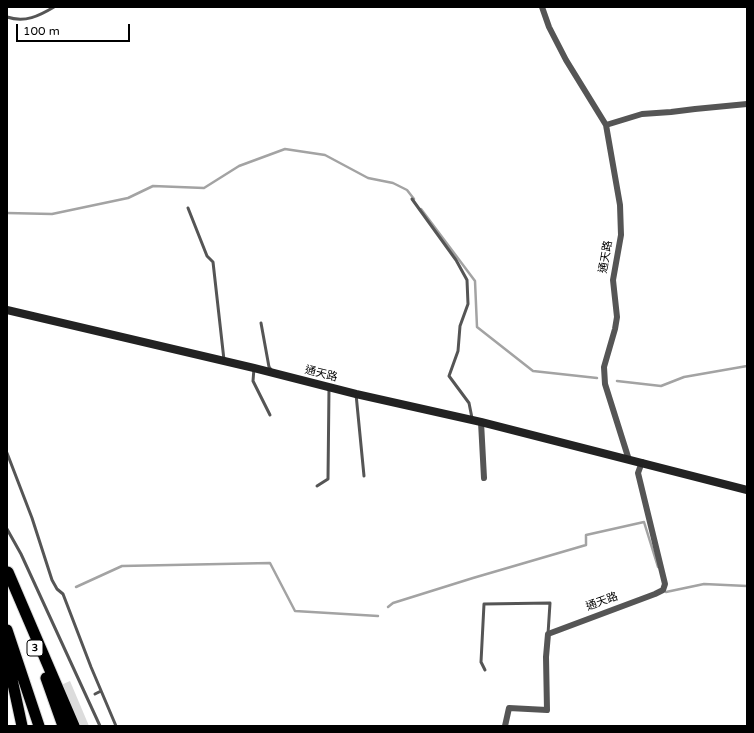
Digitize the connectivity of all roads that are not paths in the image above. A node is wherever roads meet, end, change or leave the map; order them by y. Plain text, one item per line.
1 (54, 7) edge
2 (542, 7) edge
3 (7, 18) edge
4 (747, 104) edge
5 (606, 124) junction
6 (412, 198) dead end
7 (188, 208) dead end
8 (7, 310) edge
9 (261, 323) dead end
10 (224, 362) junction
11 (254, 368) junction
12 (272, 373) junction
13 (329, 388) junction
14 (356, 394) junction
15 (270, 416) dead end
16 (472, 420) junction
17 (481, 422) junction
18 (7, 453) edge
19 (629, 460) junction
20 (642, 462) junction
21 (364, 476) dead end
22 (484, 478) dead end
23 (317, 486) dead end
24 (747, 490) edge
25 (7, 529) edge
26 (7, 571) edge
27 (7, 630) edge
28 (548, 634) junction
29 (7, 656) edge
30 (485, 670) dead end
31 (101, 692) junction
32 (95, 694) dead end
33 (22, 726) edge
34 (39, 726) edge
35 (63, 726) edge
36 (74, 726) edge
37 (100, 726) edge
38 (116, 726) edge
39 (505, 726) edge

1 - 3 lane
2 - 5 street, 通天路
4 - 5 street
5 - 19 street, 通天路
6 - 16 lane
7 - 10 lane
8 - 10 street, 通天路
9 - 12 lane
10 - 11 street, 通天路
11 - 12 street, 通天路
11 - 15 lane
12 - 13 street, 通天路
13 - 14 street, 通天路
13 - 23 lane
14 - 16 street, 通天路
14 - 21 lane
16 - 17 street, 通天路
17 - 19 street, 通天路
17 - 22 street
18 - 31 lane
19 - 20 street, 通天路
20 - 24 street, 通天路
20 - 28 street, 通天路
25 - 37 lane
26 - 35 highway, 3
26 - 36 highway
27 - 34 highway, 3
28 - 30 lane
28 - 39 street
29 - 33 highway
31 - 32 lane
31 - 38 lane

